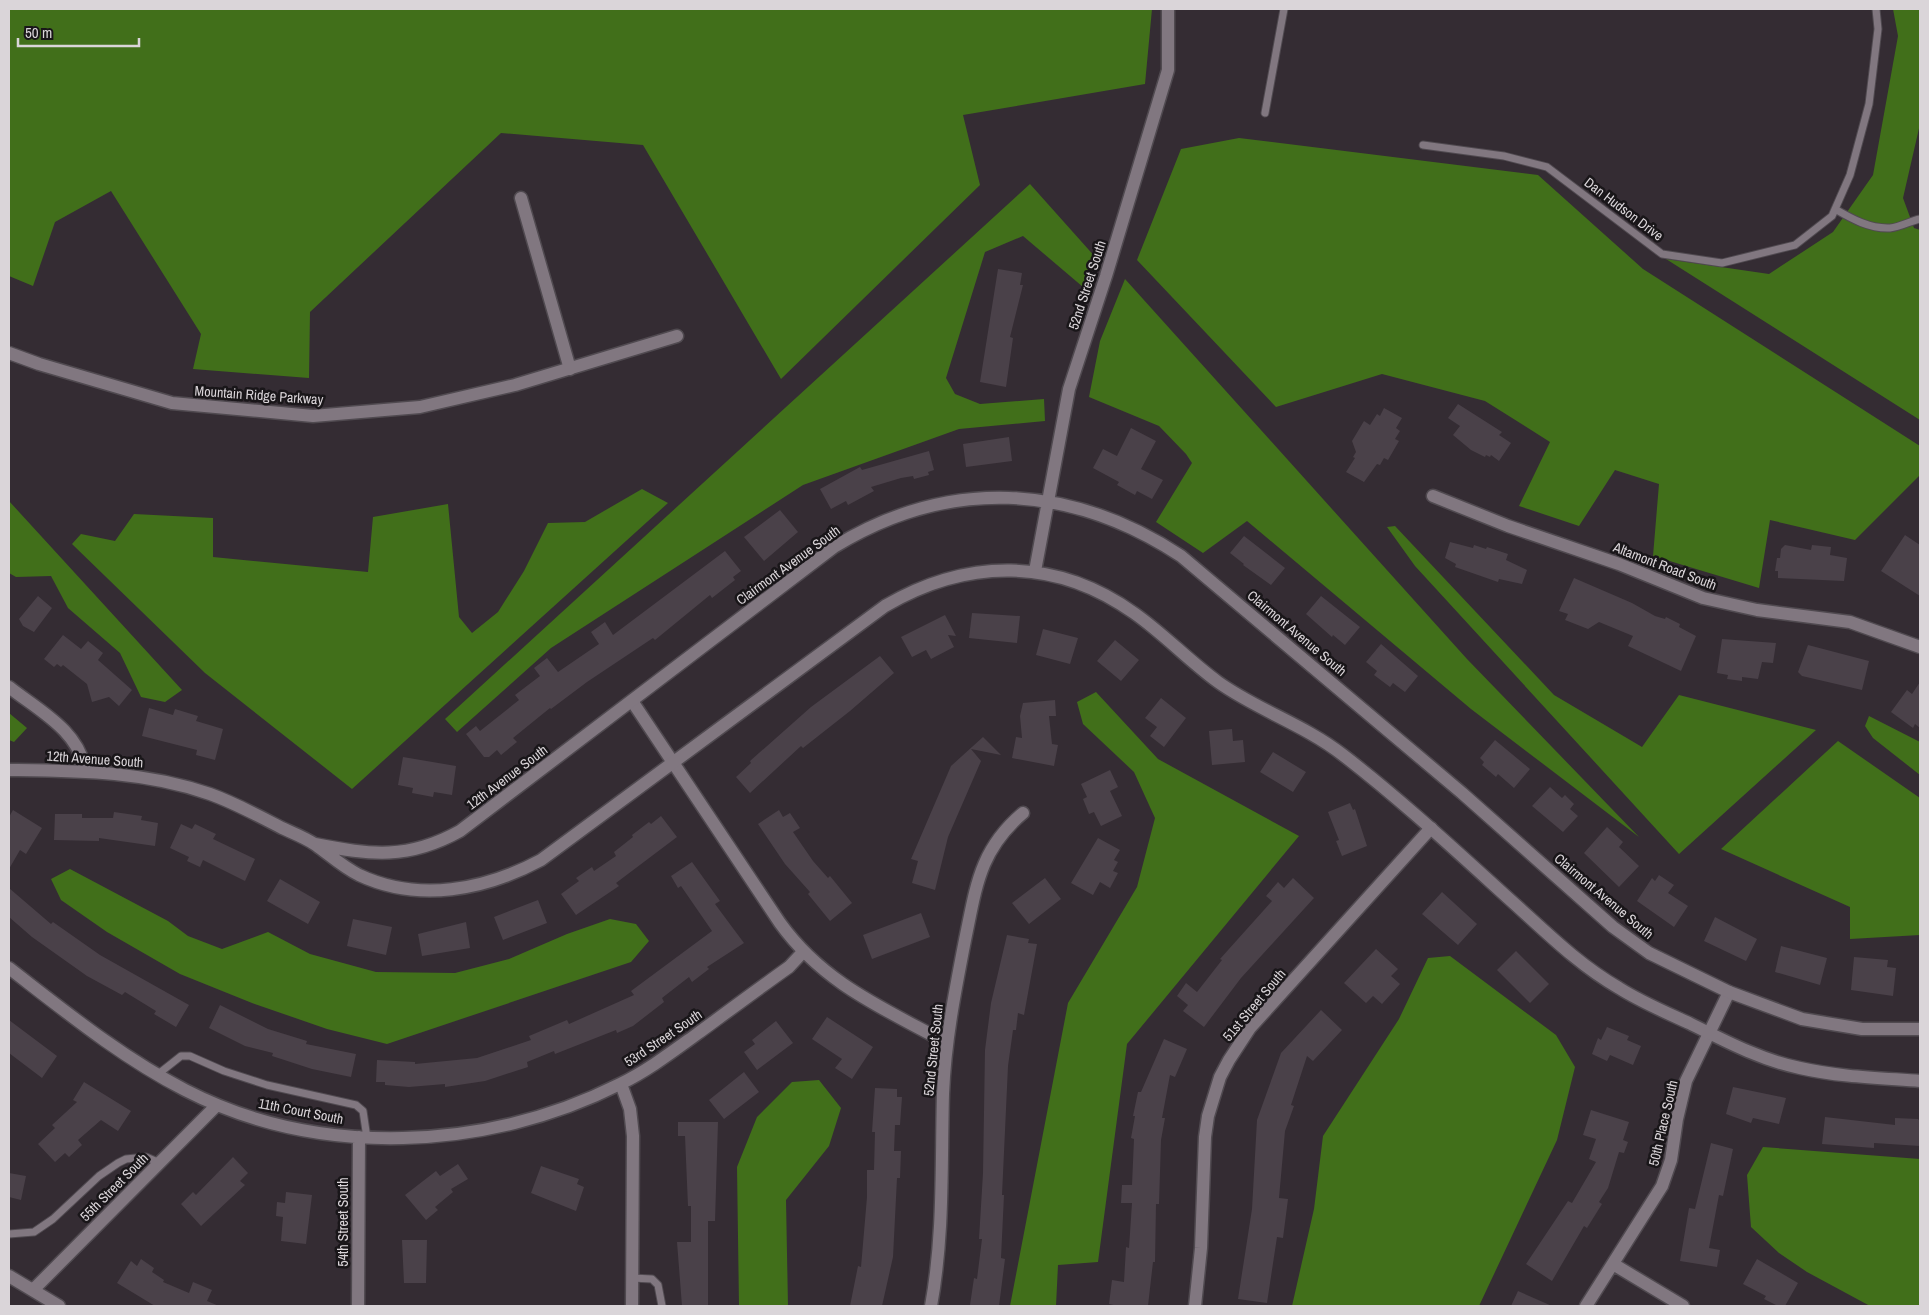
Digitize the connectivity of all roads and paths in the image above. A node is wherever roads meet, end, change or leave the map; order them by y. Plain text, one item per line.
1 (1168, 9) edge
2 (1284, 9) edge
3 (1876, 9) edge
4 (1265, 113) dead end
5 (1423, 145) dead end
6 (520, 198) dead end
7 (1836, 209) junction
8 (1920, 219) edge
9 (677, 336) dead end
10 (9, 353) edge
11 (570, 369) junction
12 (1433, 496) dead end
13 (1048, 501) junction
14 (1035, 571) junction
15 (1920, 647) edge
16 (9, 687) edge
17 (632, 701) junction
18 (674, 764) junction
19 (9, 770) edge
20 (85, 771) junction
21 (1023, 813) dead end
22 (1431, 828) junction
23 (315, 844) junction
24 (803, 952) junction
25 (9, 968) edge
26 (1729, 992) junction
27 (1920, 1029) edge
28 (1709, 1033) junction
29 (947, 1043) junction
30 (157, 1075) junction
31 (1920, 1081) edge
32 (621, 1084) junction
33 (217, 1105) junction
34 (363, 1138) junction
35 (160, 1163) junction
36 (9, 1234) edge
37 (1613, 1264) junction
38 (9, 1276) edge
39 (632, 1278) junction
40 (33, 1290) junction
41 (59, 1306) edge
42 (358, 1306) edge
43 (632, 1306) edge
44 (662, 1306) edge
45 (931, 1306) edge
46 (1195, 1306) edge
47 (1586, 1306) edge
48 (1683, 1306) edge

1 - 13 street, 52nd Street South
2 - 4 lane
3 - 7 lane, Dan Hudson Drive
5 - 7 lane, Dan Hudson Drive
6 - 11 street
7 - 8 lane
9 - 11 street, Mountain Ridge Parkway
10 - 11 street, Mountain Ridge Parkway
12 - 15 street, Altamont Road South
13 - 14 street, 52nd Street South
13 - 17 street, Clairmont Avenue South
13 - 26 street, Clairmont Avenue South
14 - 18 street
14 - 22 street
16 - 20 street
17 - 18 street
17 - 23 street, 12th Avenue South
18 - 23 street, 12th Avenue South
18 - 24 street
19 - 20 street, 12th Avenue South
20 - 23 street, 12th Avenue South
21 - 29 street, 52nd Street South
22 - 28 street
22 - 46 street, 51st Street South
24 - 29 street
24 - 32 street, 53rd Street South
25 - 30 street, 11th Court South
26 - 27 street, Clairmont Avenue South
26 - 28 street, 50th Place South
28 - 31 street
28 - 37 street, 50th Place South
29 - 45 street, 52nd Street South
30 - 33 street, 11th Court South
30 - 34 lane
32 - 34 street, 11th Court South
32 - 39 street, 53rd Street South
33 - 34 street, 11th Court South
33 - 35 street, 55th Street South
34 - 42 street, 54th Street South
35 - 36 lane
35 - 40 street, 55th Street South
37 - 47 street, 50th Place South
37 - 48 street
38 - 40 street
39 - 43 street, 53rd Street South
39 - 44 lane
40 - 41 street

